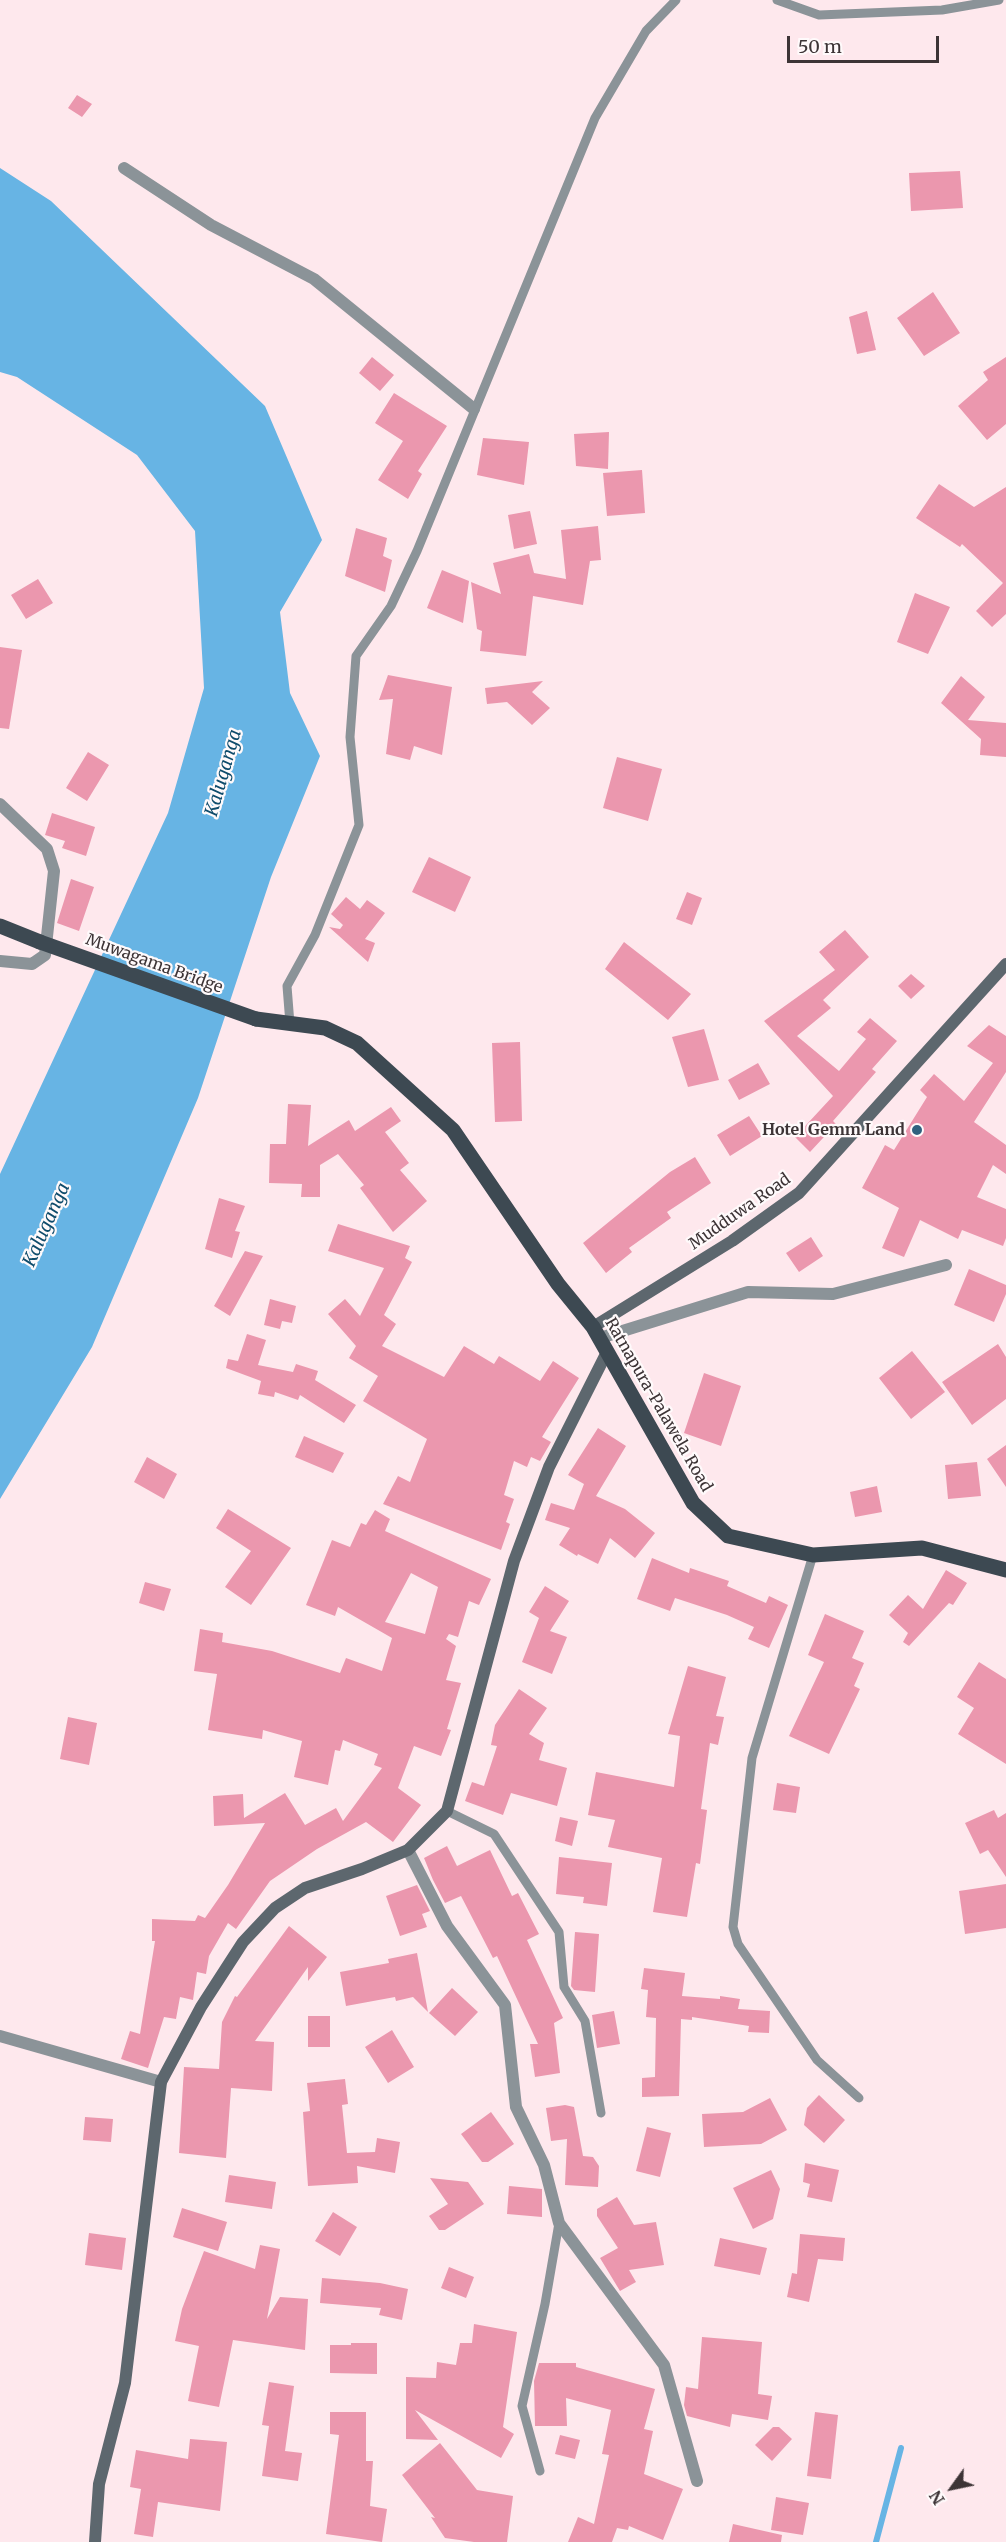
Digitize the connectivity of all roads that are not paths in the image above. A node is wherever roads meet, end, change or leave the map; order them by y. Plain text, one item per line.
1 (675, 0) edge
2 (777, 0) edge
3 (999, 0) edge
4 (124, 168) dead end
5 (474, 409) junction
6 (0, 804) edge
7 (0, 926) edge
8 (0, 961) edge
9 (1006, 964) edge
10 (256, 1019) joint
11 (290, 1024) junction
12 (946, 1264) dead end
13 (600, 1339) junction
14 (813, 1555) junction
15 (1006, 1570) edge
16 (447, 1810) junction
17 (408, 1850) junction
18 (0, 2036) edge
19 (160, 2082) junction
20 (859, 2098) dead end
21 (602, 2113) dead end
22 (559, 2223) junction
23 (540, 2471) dead end
24 (697, 2481) dead end
25 (95, 2542) edge

1 - 5 lane
2 - 3 lane
4 - 5 street
5 - 11 lane
6 - 8 street
7 - 10 main road, Muwagama Bridge, bridge
9 - 13 street, Mudduwa Road
10 - 11 main road, Ratnapura-Palawela Road
11 - 13 main road, Ratnapura-Palawela Road
12 - 13 street
13 - 14 main road, Ratnapura-Palawela Road
13 - 16 street
14 - 15 main road, Ratnapura-Palawela Road
14 - 20 lane
16 - 17 street
16 - 21 lane
17 - 19 street
17 - 22 street
18 - 19 street
19 - 25 street
22 - 23 lane
22 - 24 street

